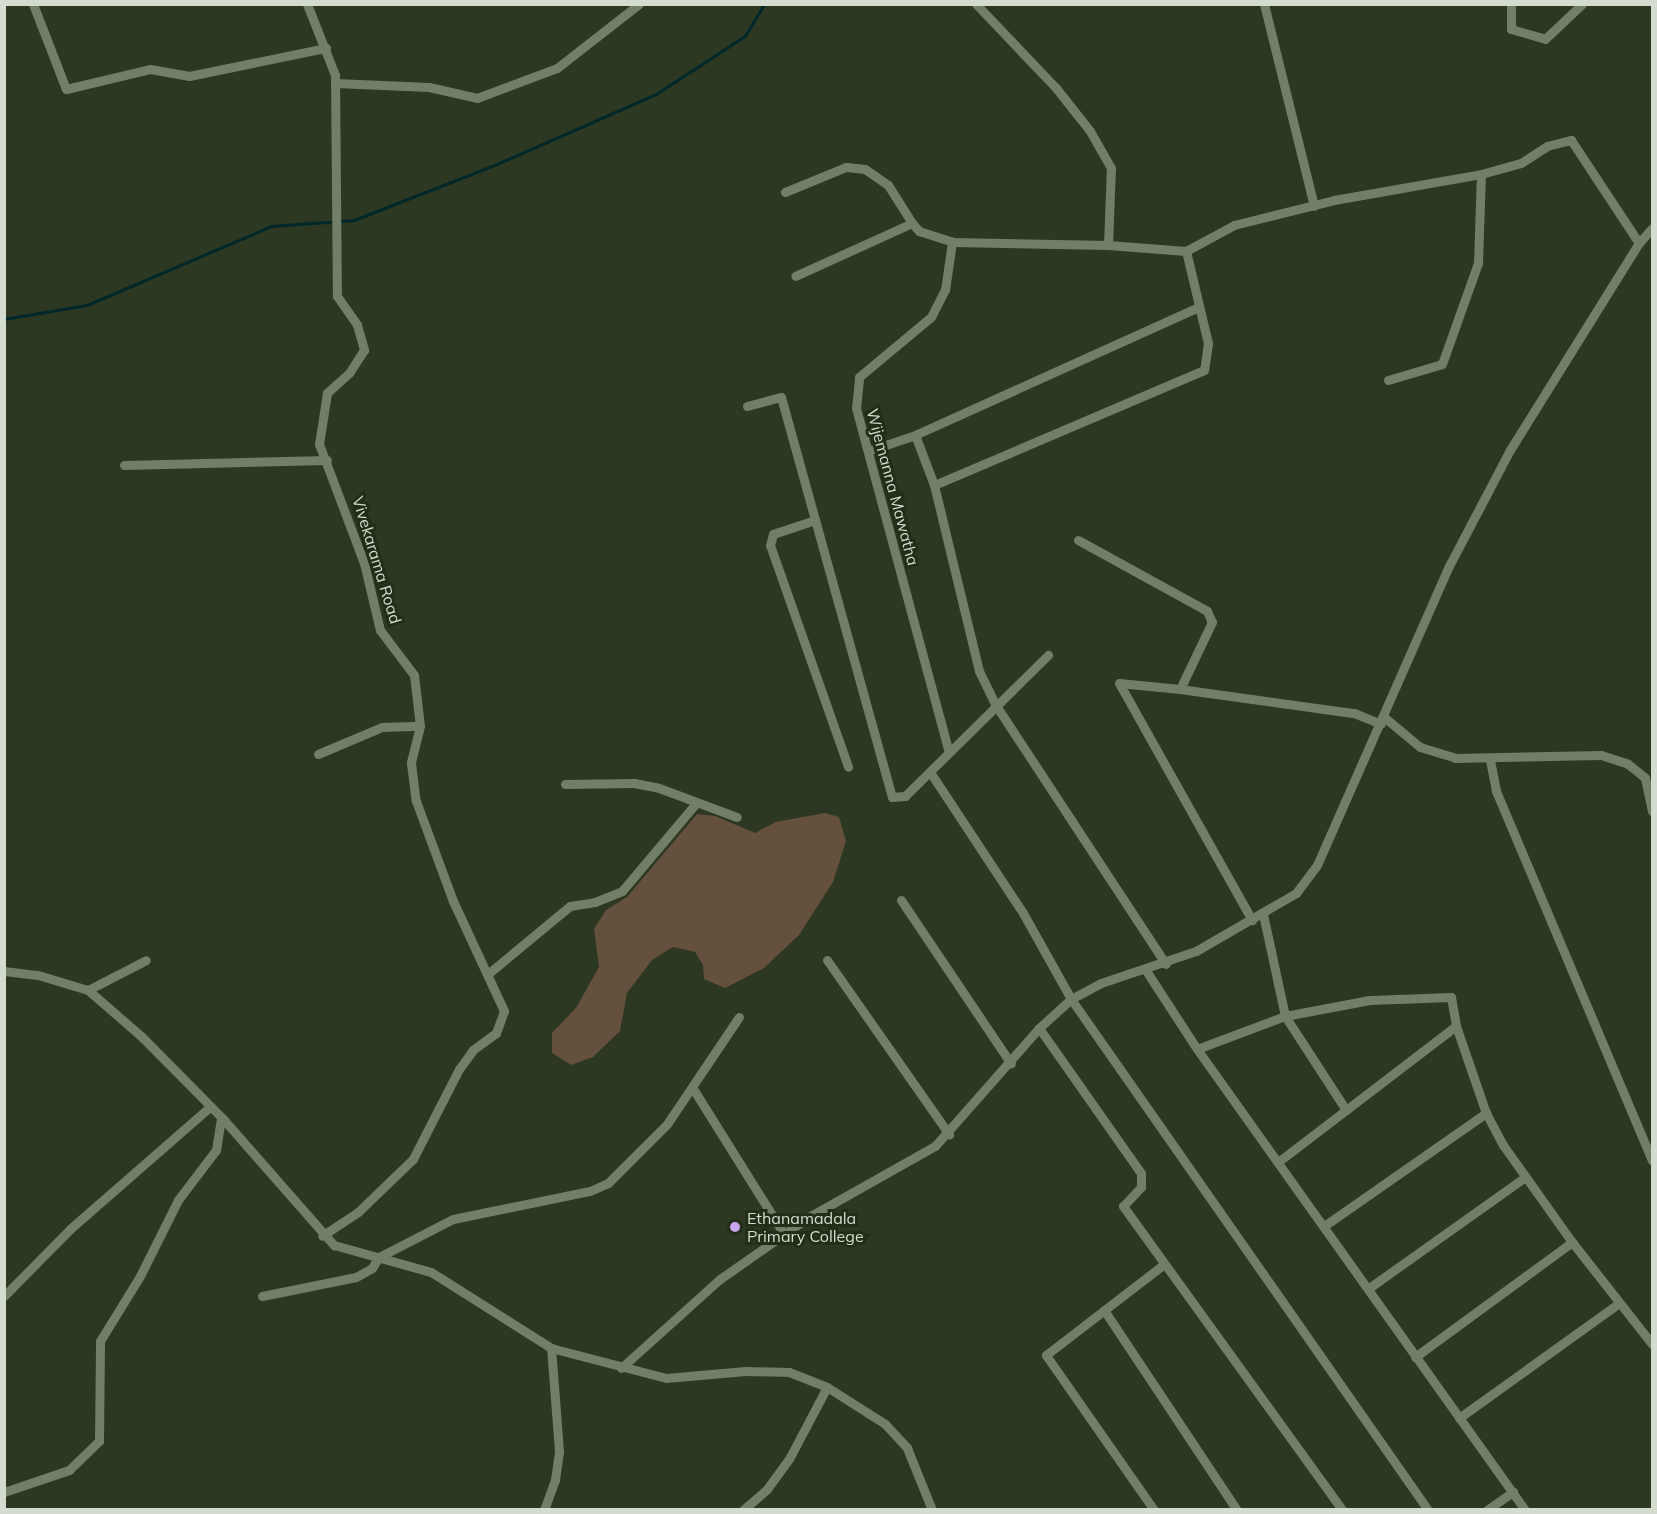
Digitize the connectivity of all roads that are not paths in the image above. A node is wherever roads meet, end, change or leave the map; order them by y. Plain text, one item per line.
1 (33, 4) edge
2 (307, 4) edge
3 (639, 4) edge
4 (976, 4) edge
5 (1264, 4) edge
6 (1511, 4) edge
7 (1582, 4) edge
8 (326, 48) junction
9 (335, 83) junction
10 (1481, 174) junction
11 (785, 192) dead end
12 (1314, 206) junction
13 (912, 223) junction
14 (1653, 228) edge
15 (952, 242) junction
16 (1639, 243) junction
17 (1108, 245) junction
18 (1186, 251) junction
19 (795, 276) dead end
20 (1199, 307) junction
21 (1388, 380) dead end
22 (747, 406) dead end
23 (915, 435) junction
24 (868, 451) junction
25 (327, 460) junction
26 (124, 465) dead end
27 (934, 485) junction
28 (815, 520) junction
29 (1078, 540) dead end
30 (1047, 656) dead end
31 (1180, 688) junction
32 (995, 704) junction
33 (1382, 720) junction
34 (420, 726) junction
35 (948, 749) junction
36 (318, 754) dead end
37 (1490, 760) junction
38 (848, 767) dead end
39 (930, 772) junction
40 (1649, 775) edge
41 (566, 784) dead end
42 (696, 803) junction
43 (1653, 811) edge
44 (736, 816) dead end
45 (901, 900) dead end
46 (1263, 914) junction
47 (1252, 920) junction
48 (146, 960) dead end
49 (827, 960) dead end
50 (1166, 964) junction
51 (1145, 969) junction
52 (4, 971) edge
53 (489, 973) junction
54 (88, 990) junction
55 (1071, 999) junction
56 (1285, 1016) junction
57 (739, 1017) dead end
58 (1456, 1026) junction
59 (1039, 1028) junction
60 (1197, 1049) junction
61 (1011, 1064) junction
62 (692, 1087) junction
63 (210, 1107) junction
64 (1346, 1110) junction
65 (1486, 1113) junction
66 (221, 1117) junction
67 (949, 1134) junction
68 (1653, 1160) edge
69 (1278, 1162) junction
70 (1525, 1177) junction
71 (1324, 1226) junction
72 (784, 1234) junction
73 (322, 1236) junction
74 (1572, 1242) junction
75 (379, 1257) junction
76 (1164, 1264) junction
77 (1369, 1288) junction
78 (4, 1296) edge
79 (262, 1296) dead end
80 (1619, 1303) junction
81 (1104, 1310) junction
82 (1653, 1344) edge
83 (550, 1348) junction
84 (1415, 1358) junction
85 (621, 1368) junction
86 (827, 1387) junction
87 (1459, 1418) junction
88 (4, 1492) edge
89 (1512, 1492) junction
90 (544, 1509) edge
91 (743, 1509) edge
92 (932, 1509) edge
93 (1154, 1509) edge
94 (1237, 1509) edge
95 (1342, 1509) edge
96 (1428, 1509) edge
97 (1487, 1509) edge
98 (1525, 1509) edge

1 - 8 street
2 - 8 street, Vivekarama Road
3 - 9 street
4 - 17 street
5 - 12 street
6 - 7 street
8 - 9 street, Vivekarama Road
9 - 25 street, Vivekarama Road
10 - 12 street
10 - 16 street
10 - 21 street
11 - 13 street
12 - 18 street
13 - 15 street
13 - 19 street
14 - 16 street
15 - 17 street
15 - 24 street, Wijemanna Mawatha
16 - 33 street
17 - 18 street
18 - 20 street
20 - 23 street
20 - 27 street
22 - 28 street
23 - 24 street
23 - 27 street
24 - 35 street, Wijemanna Mawatha
25 - 26 street
25 - 34 street, Vivekarama Road
27 - 32 street
28 - 38 street
28 - 39 street
29 - 31 street
30 - 32 street
31 - 33 street
31 - 47 street
32 - 35 street
32 - 50 street
33 - 37 street
33 - 46 street
34 - 36 street
34 - 53 street, Vivekarama Road
35 - 39 street
37 - 40 street
37 - 68 street
39 - 55 street
40 - 43 street
41 - 42 street
42 - 44 street
42 - 53 street
45 - 61 street
46 - 47 street
46 - 56 street
47 - 50 street
48 - 54 street
49 - 67 street
50 - 51 street
51 - 55 street
51 - 60 street
52 - 54 street
53 - 73 street, Vivekarama Road
54 - 63 street
55 - 59 street
55 - 96 street
56 - 58 street
56 - 60 street
56 - 64 street
57 - 62 street
58 - 64 street
58 - 65 street
59 - 61 street
59 - 76 street
60 - 69 street
61 - 67 street
62 - 72 street
62 - 75 street
63 - 66 street
63 - 78 street
64 - 69 street
65 - 70 street
65 - 71 street
66 - 73 street
66 - 88 street
67 - 72 street
69 - 71 street
70 - 74 street
70 - 77 street
71 - 77 street
72 - 85 street
73 - 75 street
74 - 80 street
74 - 84 street
75 - 79 street
75 - 83 street
76 - 81 street
76 - 95 street
77 - 84 street
80 - 82 street
80 - 87 street
81 - 93 street
81 - 94 street
83 - 85 street
83 - 90 street
84 - 87 street
85 - 86 street
86 - 91 street
86 - 92 street
87 - 89 street
89 - 97 street
89 - 98 street

